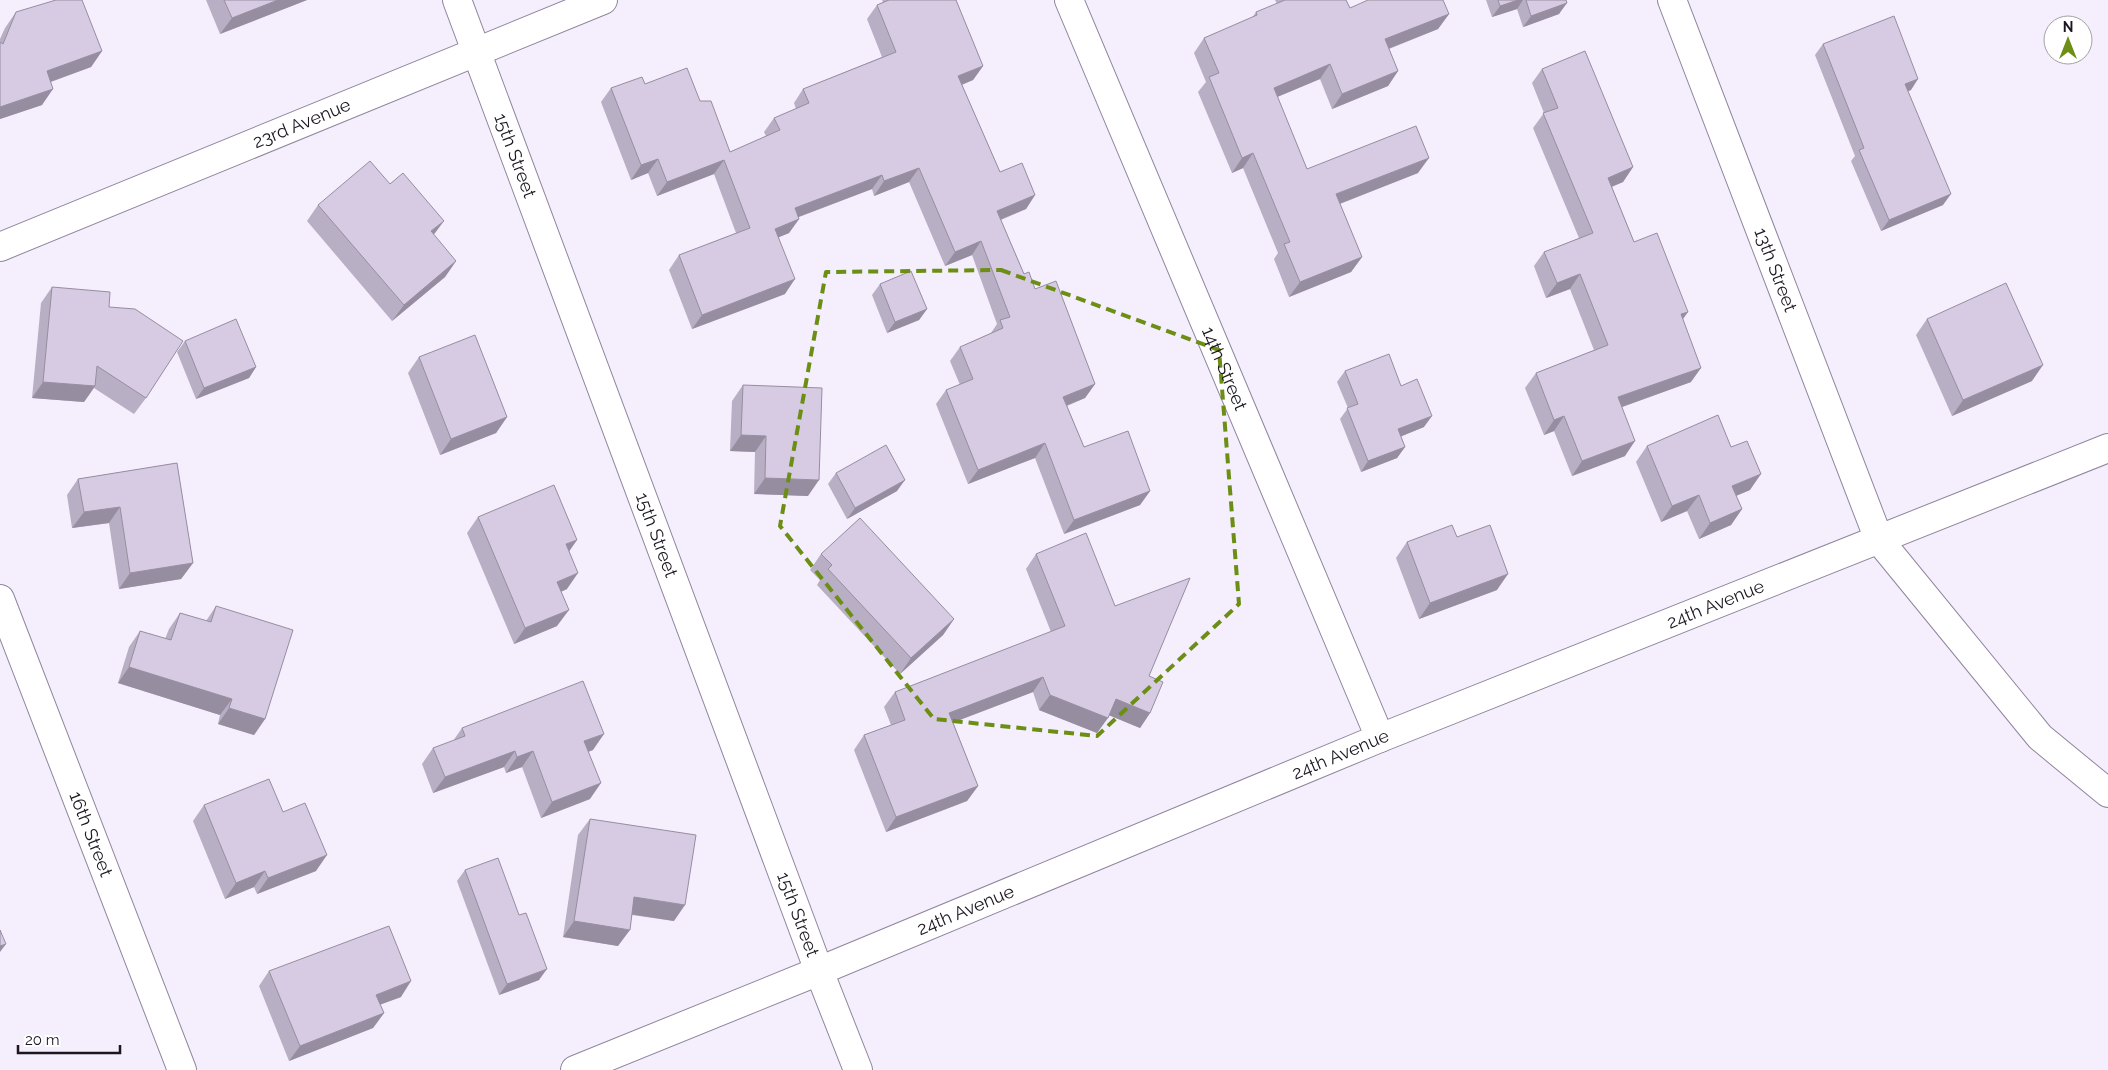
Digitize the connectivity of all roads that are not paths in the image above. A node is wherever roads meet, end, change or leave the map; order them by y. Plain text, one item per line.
1 (457, 0) edge
2 (603, 0) edge
3 (1069, 0) edge
4 (1672, 0) edge
5 (477, 52) junction
6 (0, 247) edge
7 (2108, 448) edge
8 (1879, 540) junction
9 (0, 599) edge
10 (1380, 738) junction
11 (2108, 793) edge
12 (819, 972) junction
13 (182, 1070) edge
14 (575, 1070) edge
15 (858, 1070) edge

1 - 5 street, 15th Street
2 - 5 street, 23rd Avenue
3 - 10 street, 14th Street
4 - 8 street, 13th Street
5 - 6 street, 23rd Avenue
5 - 12 street, 15th Street
7 - 8 street, 24th Avenue
8 - 10 street, 24th Avenue
8 - 11 street, 13th Street
9 - 13 street, 16th Street
10 - 12 street, 24th Avenue
12 - 14 street, 24th Avenue
12 - 15 street, 15th Street

